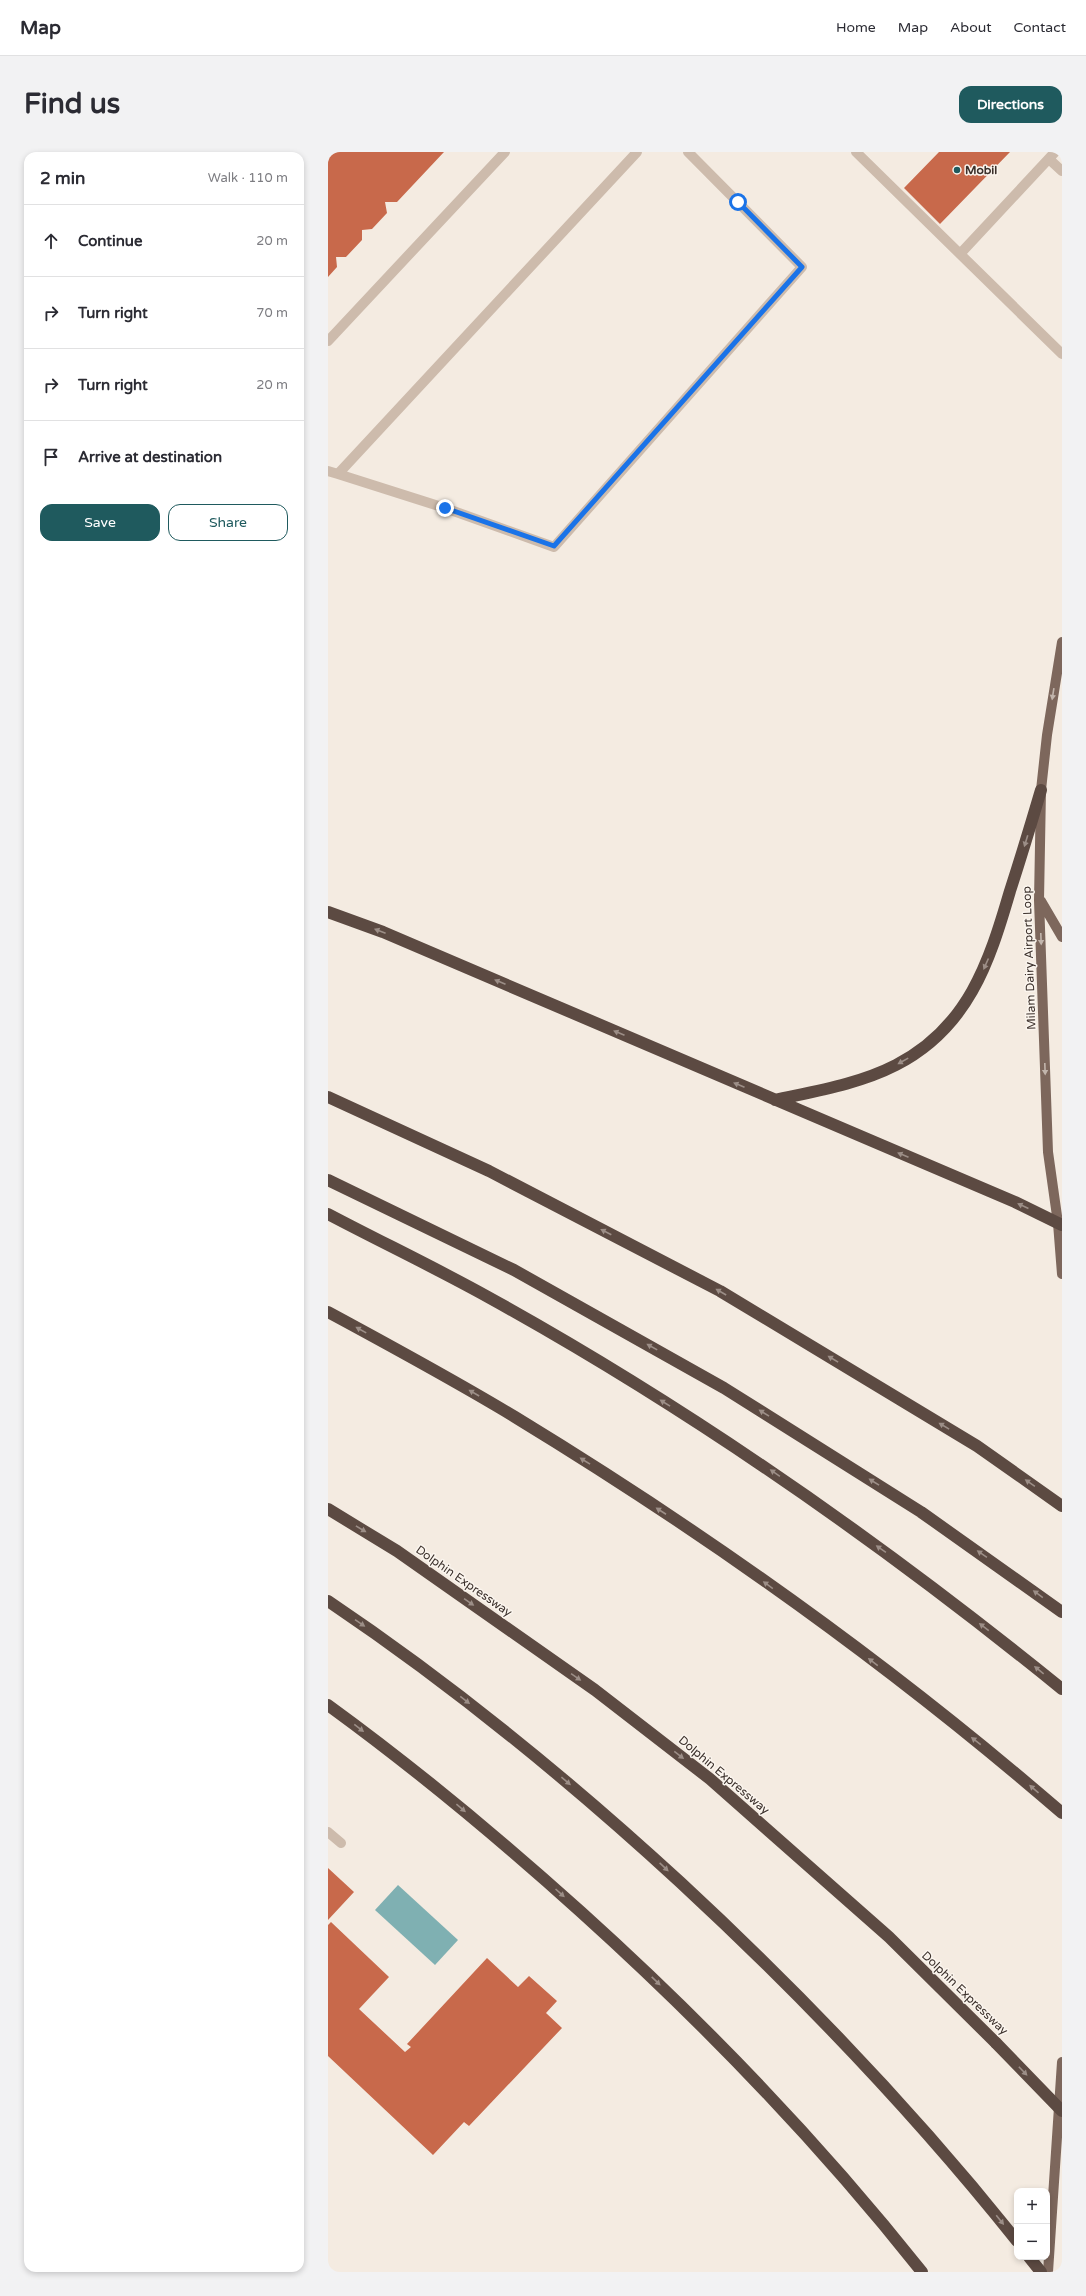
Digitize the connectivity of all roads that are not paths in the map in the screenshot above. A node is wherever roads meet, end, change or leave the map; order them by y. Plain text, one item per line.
1 (505, 152) edge
2 (637, 152) edge
3 (688, 152) edge
4 (856, 152) edge
5 (1052, 156) edge
6 (1062, 171) edge
7 (960, 254) junction
8 (328, 341) edge
9 (1062, 354) edge
10 (333, 473) edge
11 (1062, 642) edge
12 (1041, 790) junction
13 (1040, 900) junction
14 (328, 912) edge
15 (1062, 937) edge
16 (328, 1097) edge
17 (775, 1100) junction
18 (328, 1180) edge
19 (328, 1214) edge
20 (1060, 1224) edge
21 (1062, 1274) edge
22 (328, 1312) edge
23 (1062, 1506) edge
24 (328, 1509) edge
25 (328, 1601) edge
26 (1062, 1612) edge
27 (1062, 1689) edge
28 (328, 1705) edge
29 (1062, 1813) edge
30 (328, 1832) edge
31 (341, 1843) dead end
32 (1062, 2062) edge
33 (1062, 2111) edge
34 (1014, 2237) edge
35 (1031, 2260) edge
36 (922, 2272) edge
37 (1041, 2272) edge
38 (1048, 2272) edge

1 - 8 lane
2 - 10 lane
3 - 10 lane
4 - 7 lane
5 - 6 lane
5 - 7 lane
7 - 9 lane
11 -> 12 main road, Milam Dairy Airport Loop
12 - 13 main road, Milam Dairy Airport Loop
12 -> 17 highway
13 - 15 main road
13 -> 20 main road, Milam Dairy Airport Loop
17 -> 14 highway
23 -> 16 highway
20 -> 17 highway
26 -> 18 highway
27 -> 19 highway
20 - 21 main road, Milam Dairy Airport Loop
29 -> 22 highway
24 -> 33 highway, Dolphin Expressway, bridge
25 -> 34 highway
28 -> 36 highway
30 - 31 lane
32 - 38 main road
35 - 37 highway

